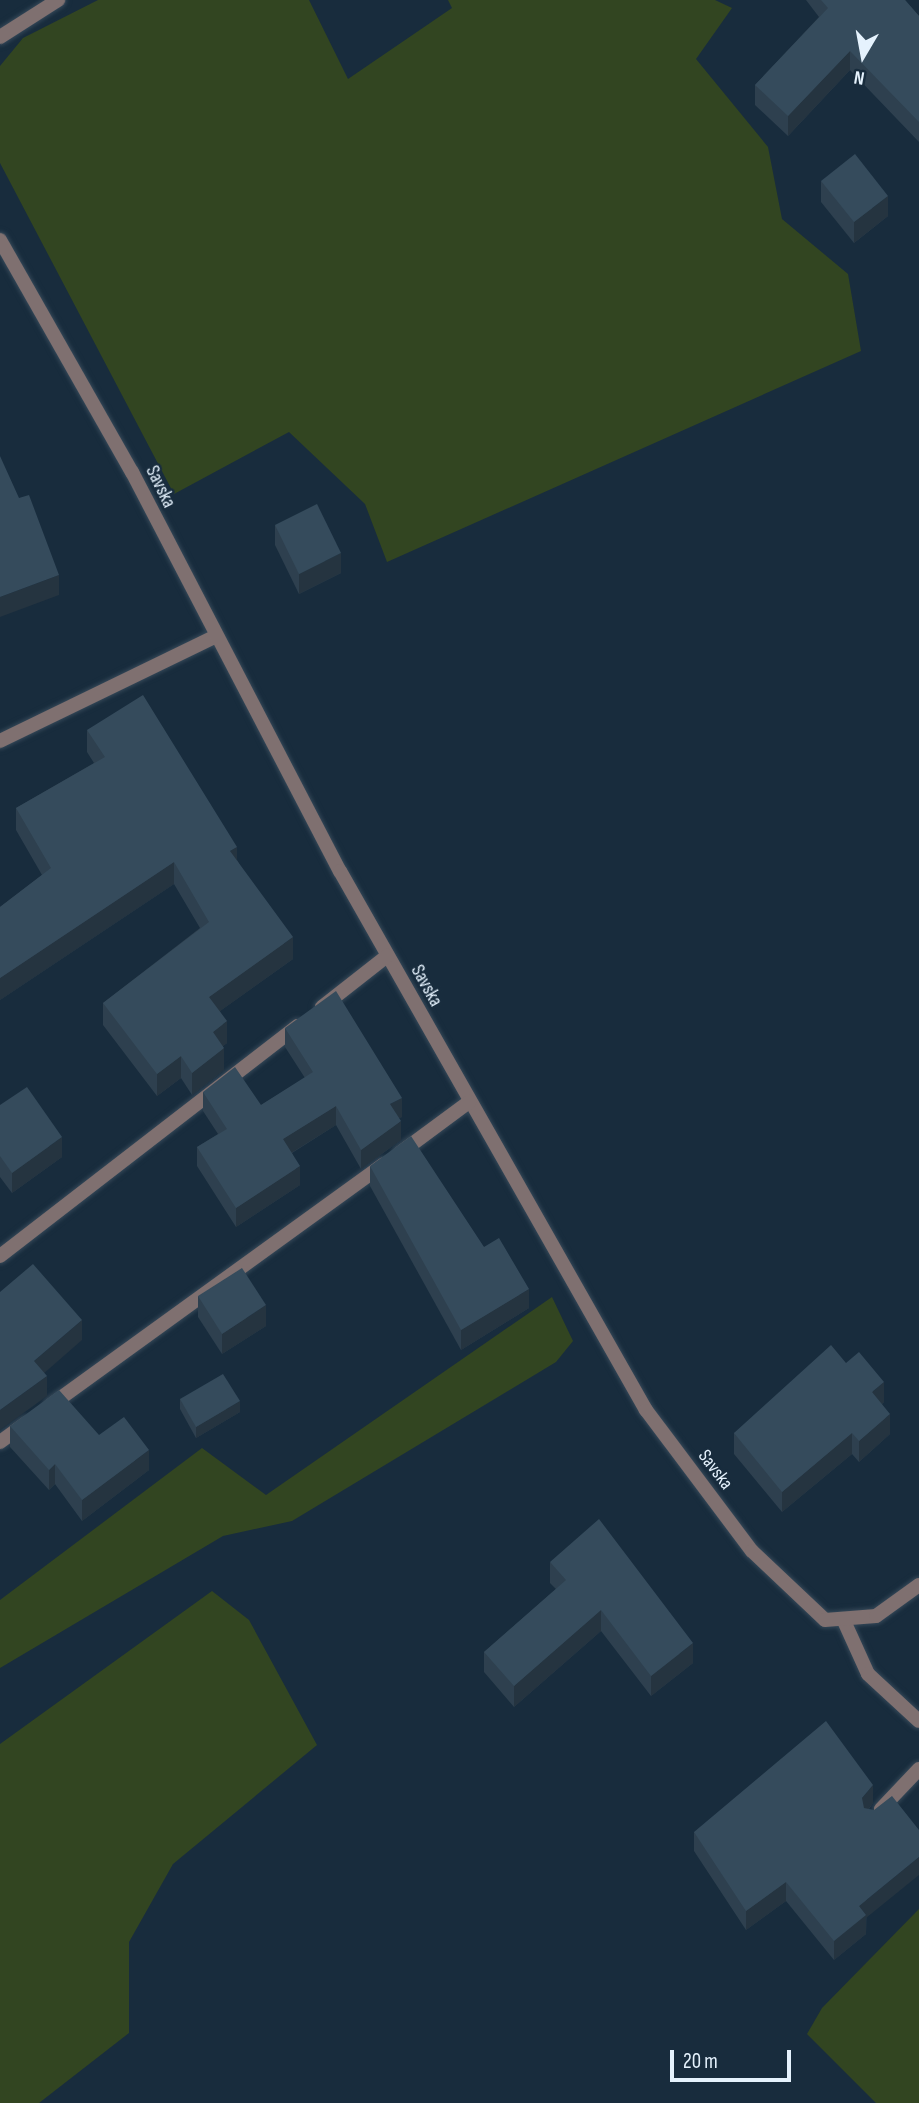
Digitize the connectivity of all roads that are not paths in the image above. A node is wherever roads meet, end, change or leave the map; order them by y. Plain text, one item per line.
1 (58, 0) edge
2 (0, 37) edge
3 (0, 240) edge
4 (216, 636) junction
5 (0, 741) edge
6 (387, 956) junction
7 (469, 1102) junction
8 (0, 1256) edge
9 (0, 1441) edge
10 (919, 1585) edge
11 (844, 1621) junction
12 (919, 1721) edge
13 (919, 1769) edge
14 (871, 1820) edge

1 - 2 street
3 - 4 street, Savska
4 - 5 street
4 - 6 street, Savska
6 - 7 street, Savska
6 - 8 street
7 - 9 street
7 - 11 street, Savska
10 - 11 street, Savska
11 - 12 street
13 - 14 street

